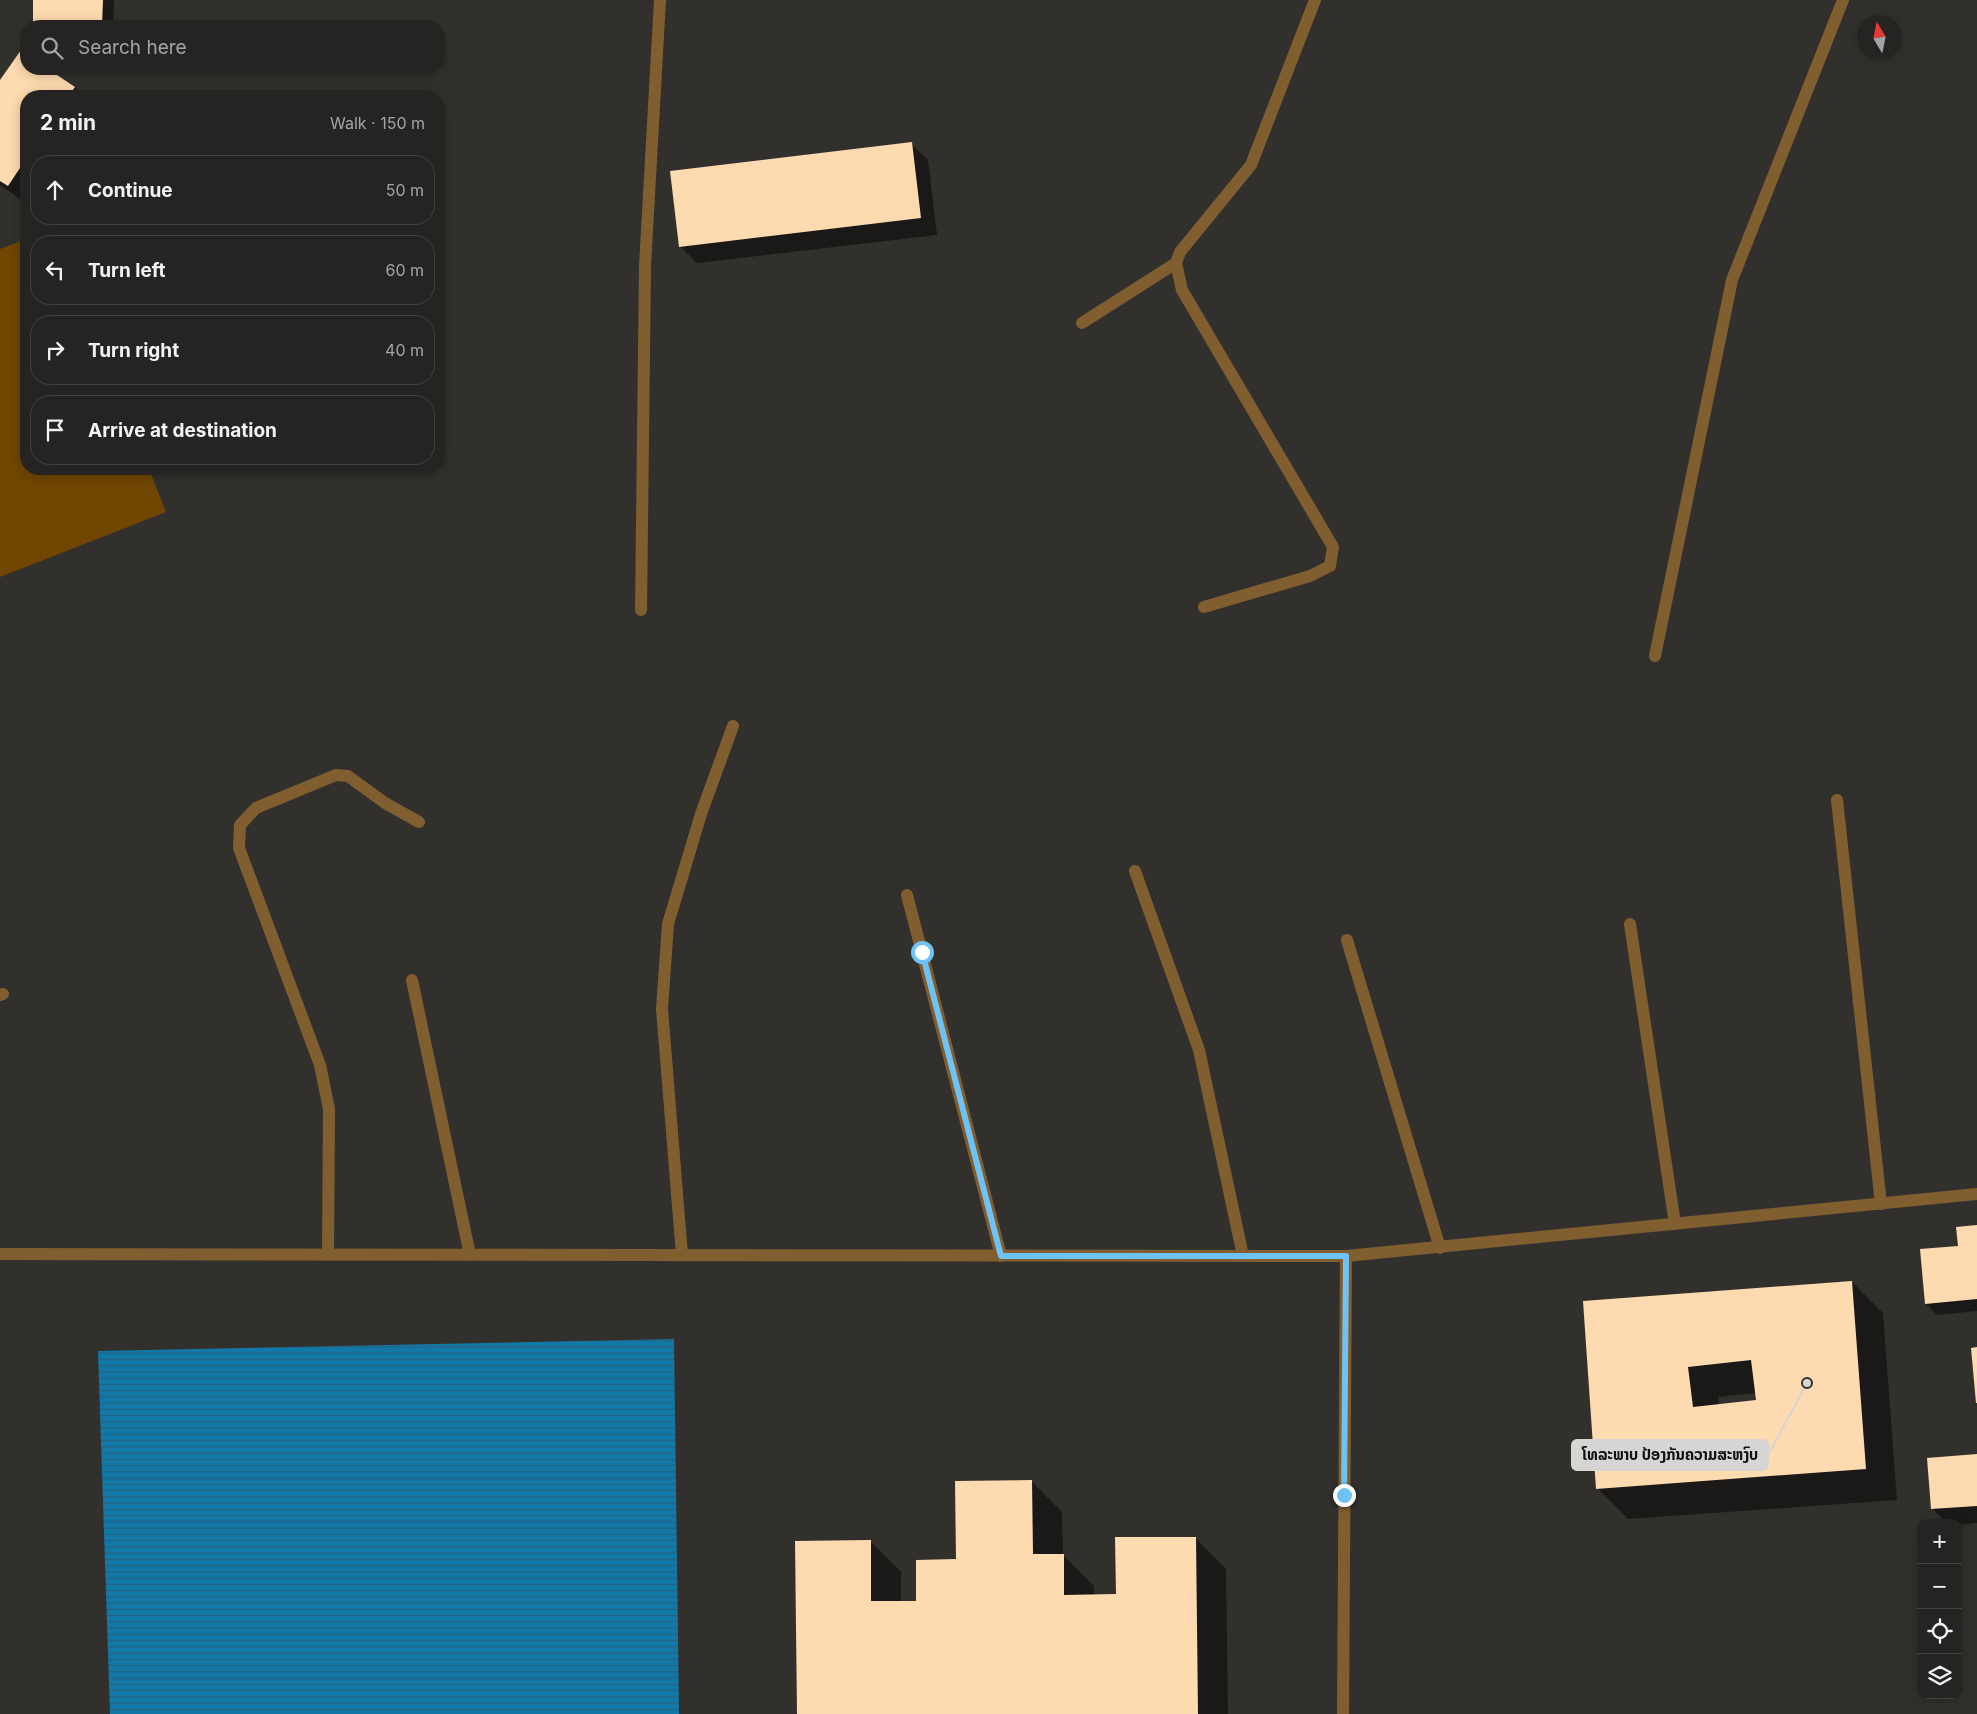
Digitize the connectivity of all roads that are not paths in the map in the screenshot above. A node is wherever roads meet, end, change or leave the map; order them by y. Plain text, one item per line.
1 (660, 0) edge
2 (1315, 0) edge
3 (1843, 0) edge
4 (1176, 264) junction
5 (1082, 323) dead end
6 (1204, 607) dead end
7 (641, 610) dead end
8 (1655, 656) dead end
9 (733, 726) dead end
10 (1837, 800) dead end
11 (419, 822) dead end
12 (1135, 871) dead end
13 (907, 895) dead end
14 (1630, 924) dead end
15 (1347, 940) dead end
16 (412, 980) dead end
17 (1977, 1194) edge
18 (1881, 1204) junction
19 (1675, 1224) junction
20 (1440, 1248) junction
21 (0, 1254) edge
22 (328, 1255) junction
23 (470, 1255) junction
24 (682, 1255) junction
25 (1001, 1256) junction
26 (1243, 1256) junction
27 (1346, 1256) junction
28 (1343, 1714) edge

1 - 7 street
2 - 4 street
3 - 8 street
4 - 5 street
4 - 6 street
9 - 24 street
10 - 18 street
11 - 22 street
12 - 26 street
13 - 25 street
14 - 19 street
15 - 20 street
16 - 23 street
17 - 18 street
18 - 19 street
19 - 20 street
20 - 27 street
21 - 22 street
22 - 23 street
23 - 24 street
24 - 25 street
25 - 26 street
26 - 27 street
27 - 28 street

